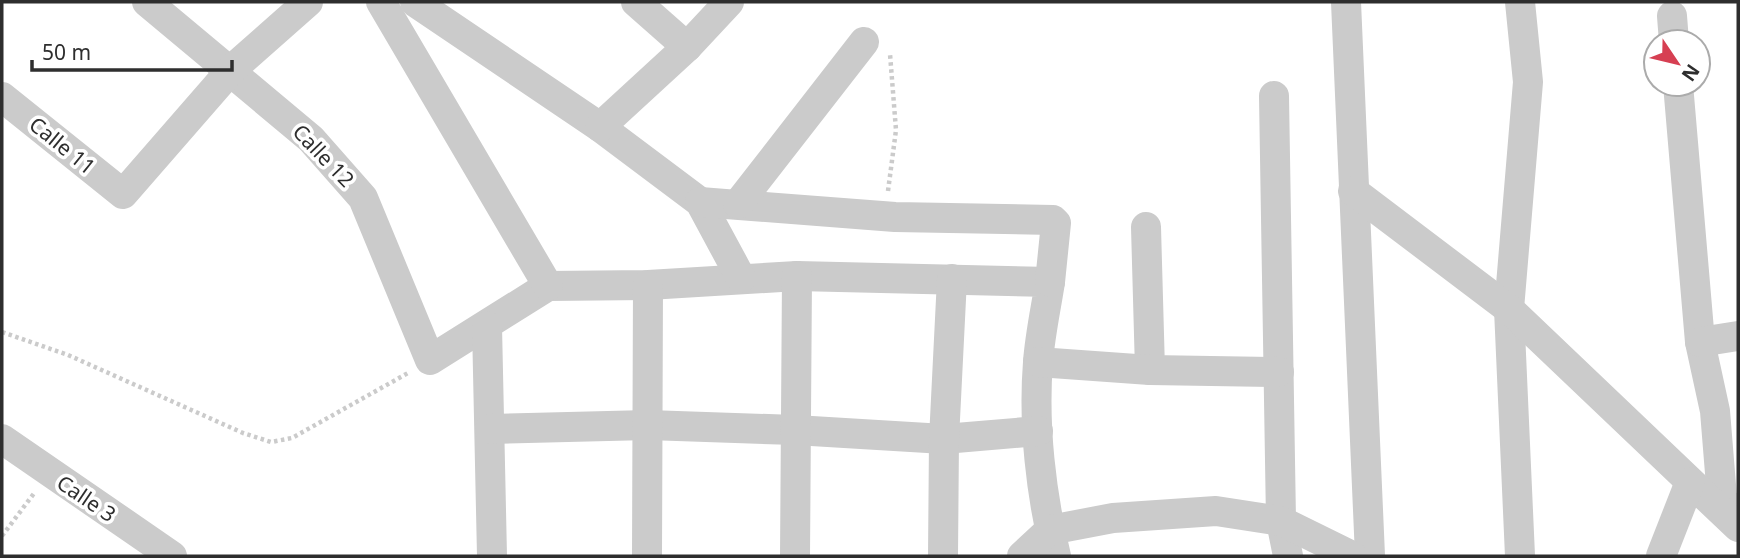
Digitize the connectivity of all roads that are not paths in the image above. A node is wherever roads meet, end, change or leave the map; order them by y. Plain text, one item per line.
1 (147, 2) edge
2 (309, 2) edge
3 (381, 2) edge
4 (415, 2) edge
5 (636, 2) edge
6 (729, 2) edge
7 (1346, 2) edge
8 (1520, 2) edge
9 (877, 41) road end
10 (687, 47) junction
11 (231, 70) junction
12 (1274, 96) dead end
13 (2, 97) edge
14 (1679, 98) edge
15 (600, 127) junction
16 (1353, 191) junction
17 (700, 202) junction
18 (738, 204) junction
19 (1146, 226) dead end
20 (797, 276) junction
21 (741, 278) junction
22 (952, 279) junction
23 (1049, 282) junction
24 (648, 285) junction
25 (548, 286) junction
26 (1509, 309) junction
27 (487, 326) junction
28 (1738, 336) edge
29 (1700, 342) junction
30 (1038, 362) junction
31 (1150, 370) junction
32 (1279, 372) junction
33 (648, 425) junction
34 (490, 429) junction
35 (795, 430) junction
36 (1038, 431) junction
37 (2, 439) edge
38 (944, 439) junction
39 (1690, 482) junction
40 (1733, 514) edge
41 (1281, 521) junction
42 (1053, 543) edge
43 (172, 556) edge
44 (492, 556) edge
45 (647, 556) edge
46 (795, 556) edge
47 (943, 556) edge
48 (1022, 556) edge
49 (1288, 556) edge
50 (1352, 556) edge
51 (1370, 556) edge
52 (1520, 556) edge
53 (1661, 556) edge

1 - 11 street, Calle 12
2 - 11 street
3 - 25 street
4 - 15 street
5 - 10 street
6 - 10 street
7 - 16 street
8 - 26 street
9 - 18 street
10 - 15 street
11 - 13 street, Calle 11
11 - 27 street, Calle 12
12 - 32 street
14 - 29 street
15 - 17 street
16 - 26 street
16 - 51 street
17 - 18 street
17 - 21 street
18 - 23 street
19 - 31 street
20 - 21 street
20 - 22 street
20 - 35 street
21 - 24 street
22 - 23 street
22 - 38 street
23 - 30 street
24 - 25 street
24 - 33 street
25 - 27 street
26 - 39 street
26 - 52 street
27 - 34 street
28 - 29 street
29 - 40 street
30 - 31 street
30 - 36 street
31 - 32 street
32 - 41 street
33 - 34 street
33 - 35 street
33 - 45 street
34 - 44 street
35 - 38 street
35 - 46 street
36 - 38 street
36 - 42 street
37 - 43 street, Calle 3
38 - 47 street
39 - 40 street
39 - 53 street
41 - 42 street
41 - 49 street
41 - 50 street
42 - 48 street

